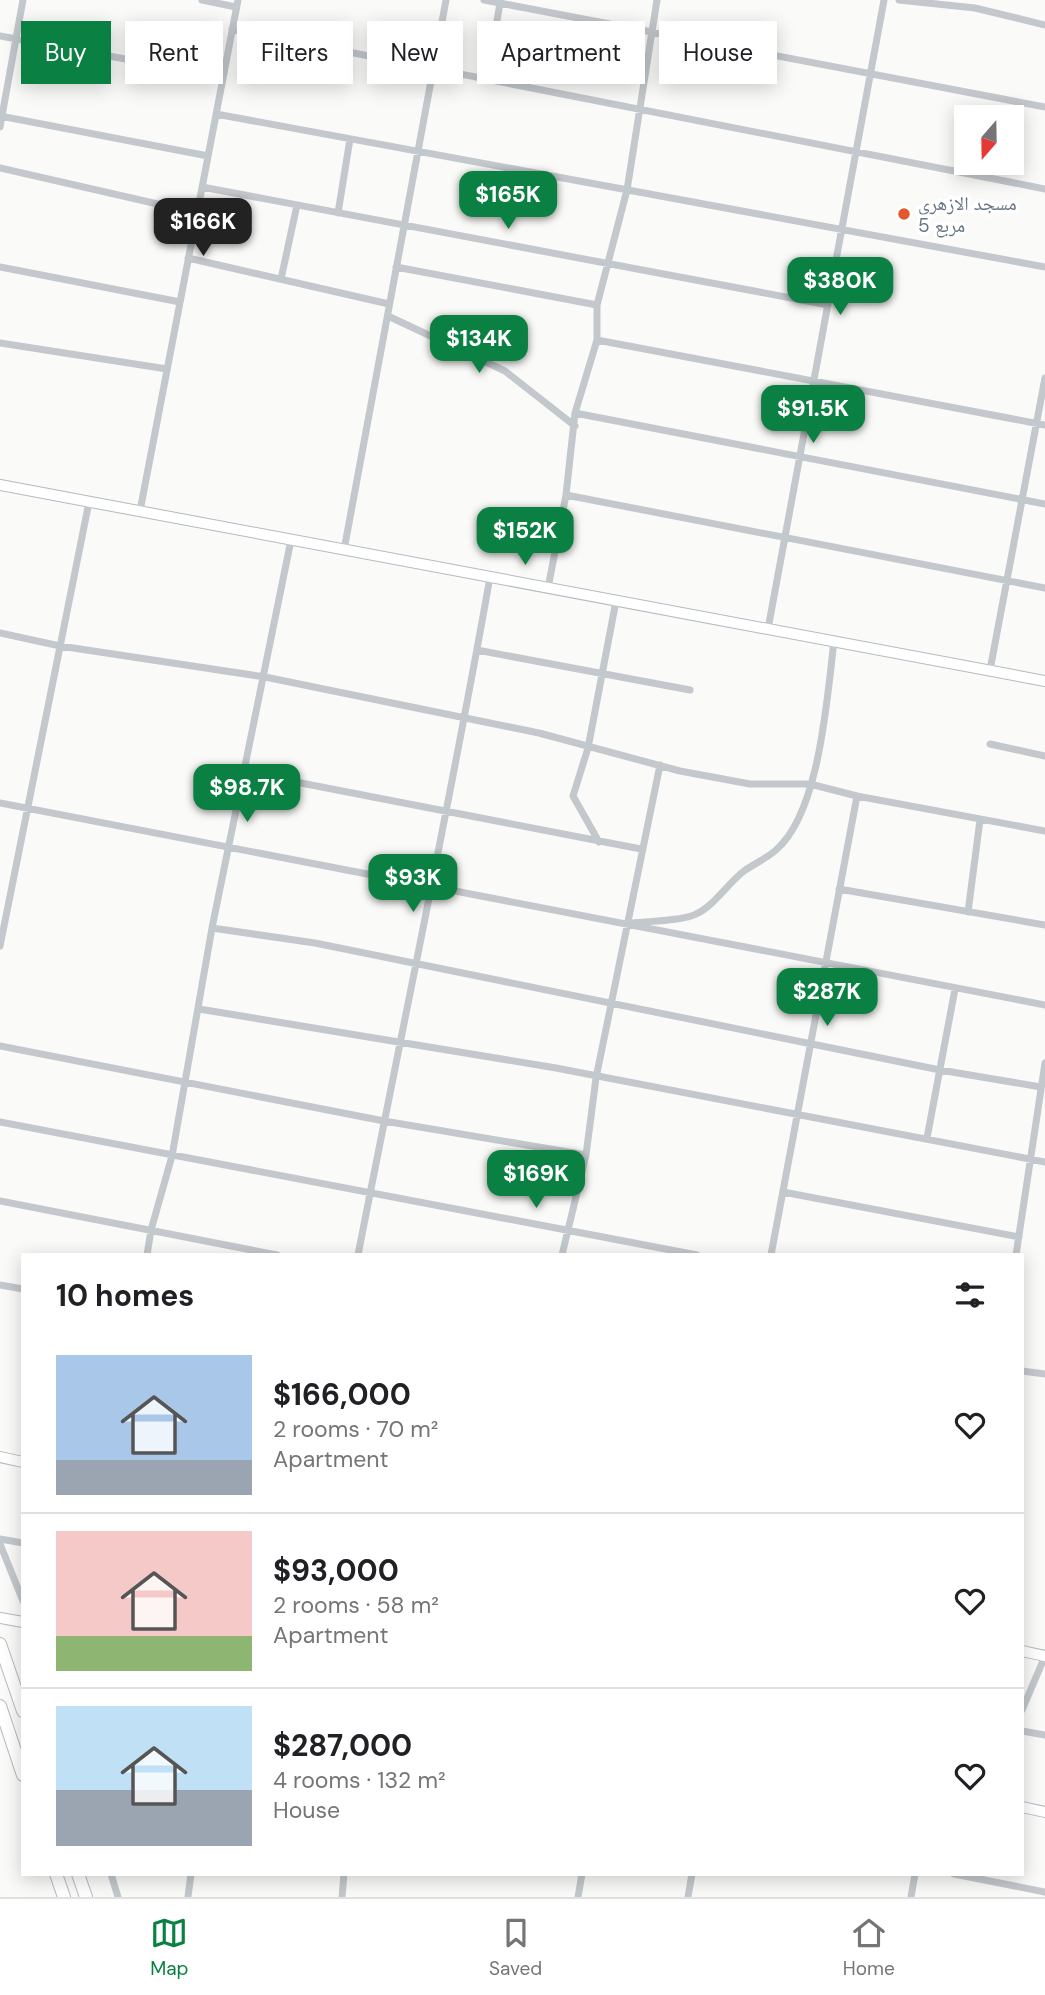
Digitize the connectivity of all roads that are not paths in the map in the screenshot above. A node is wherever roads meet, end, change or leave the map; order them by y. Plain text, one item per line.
1 (23, 0) edge
2 (202, 0) edge
3 (446, 0) edge
4 (484, 0) edge
5 (657, 0) edge
6 (884, 0) edge
7 (899, 0) edge
8 (500, 3) junction
9 (237, 4) edge
10 (442, 21) edge
11 (497, 21) edge
12 (1045, 25) edge
13 (232, 29) junction
14 (652, 32) junction
15 (0, 36) edge
16 (16, 40) junction
17 (367, 56) edge
18 (125, 59) edge
19 (871, 74) junction
20 (223, 77) edge
21 (222, 84) edge
22 (430, 84) edge
23 (507, 84) edge
24 (1045, 107) edge
25 (640, 110) junction
26 (216, 114) junction
27 (1, 116) edge
28 (0, 127) edge
29 (350, 139) junction
30 (418, 151) junction
31 (856, 153) junction
32 (208, 156) junction
33 (0, 168) edge
34 (202, 187) junction
35 (1045, 189) edge
36 (627, 190) junction
37 (297, 205) junction
38 (197, 213) junction
39 (338, 213) junction
40 (404, 226) junction
41 (842, 230) junction
42 (188, 258) junction
43 (606, 264) junction
44 (0, 267) edge
45 (396, 267) junction
46 (1045, 267) edge
47 (281, 279) junction
48 (180, 302) junction
49 (389, 304) junction
50 (597, 305) junction
51 (828, 305) junction
52 (388, 316) junction
53 (597, 340) junction
54 (0, 343) edge
55 (167, 369) junction
56 (1045, 378) edge
57 (814, 382) junction
58 (575, 413) junction
59 (1041, 424) edge
60 (575, 426) junction
61 (800, 457) junction
62 (0, 485) edge
63 (566, 495) junction
64 (1022, 500) junction
65 (89, 502) junction
66 (1045, 504) edge
67 (140, 511) junction
68 (785, 538) junction
69 (291, 540) junction
70 (344, 550) junction
71 (490, 577) junction
72 (1007, 580) junction
73 (548, 588) junction
74 (1045, 588) edge
75 (616, 600) junction
76 (768, 629) junction
77 (0, 633) edge
78 (834, 641) junction
79 (60, 646) junction
80 (477, 650) junction
81 (990, 670) junction
82 (602, 673) junction
83 (264, 677) junction
84 (1045, 681) edge
85 (690, 691) dead end
86 (464, 718) junction
87 (990, 744) dead end
88 (589, 748) junction
89 (1045, 756) edge
90 (660, 765) junction
91 (244, 772) junction
92 (810, 784) junction
93 (857, 796) junction
94 (0, 803) edge
95 (27, 808) junction
96 (446, 810) junction
97 (980, 820) junction
98 (1045, 831) edge
99 (599, 842) junction
100 (228, 846) junction
101 (641, 849) junction
102 (432, 887) junction
103 (839, 889) junction
104 (968, 912) junction
105 (626, 924) junction
106 (1045, 925) edge
107 (212, 928) junction
108 (0, 946) edge
109 (825, 963) junction
110 (417, 966) junction
111 (956, 989) junction
112 (611, 1005) junction
113 (1045, 1005) edge
114 (200, 1009) junction
115 (399, 1042) junction
116 (810, 1044) junction
117 (0, 1046) edge
118 (1045, 1063) edge
119 (940, 1070) junction
120 (596, 1078) junction
121 (186, 1080) junction
122 (1041, 1087) junction
123 (797, 1112) junction
124 (384, 1121) junction
125 (0, 1122) edge
126 (927, 1138) junction
127 (172, 1156) junction
128 (586, 1156) junction
129 (1031, 1160) junction
130 (1045, 1162) edge
131 (783, 1192) junction
132 (370, 1193) junction
133 (0, 1201) edge
134 (151, 1230) junction
135 (566, 1230) junction
136 (1019, 1237) junction
137 (148, 1253) edge
138 (267, 1253) edge
139 (358, 1253) edge
140 (562, 1253) edge
141 (687, 1253) edge
142 (771, 1253) edge
143 (1016, 1253) edge
144 (0, 1285) edge
145 (21, 1289) edge
146 (1024, 1371) edge
147 (1045, 1374) edge
148 (0, 1457) edge
149 (21, 1462) edge
150 (0, 1539) edge
151 (21, 1543) edge
152 (0, 1544) edge
153 (21, 1596) edge
154 (0, 1618) edge
155 (21, 1622) edge
156 (0, 1644) edge
157 (1024, 1651) edge
158 (1045, 1656) edge
159 (21, 1705) edge
160 (1024, 1705) edge
161 (0, 1706) edge
162 (1024, 1731) edge
163 (1045, 1735) edge
164 (21, 1769) edge
165 (1024, 1807) edge
166 (1045, 1812) edge
167 (57, 1876) edge
168 (79, 1876) edge
169 (112, 1876) edge
170 (191, 1876) edge
171 (344, 1876) edge
172 (582, 1876) edge
173 (692, 1876) edge
174 (915, 1876) edge
175 (964, 1876) edge
176 (1045, 1892) edge
177 (64, 1897) edge
178 (86, 1897) edge
179 (118, 1897) edge
180 (187, 1897) edge
181 (342, 1897) edge
182 (578, 1897) edge
183 (688, 1897) edge
184 (911, 1897) edge

1 - 16 street
2 - 9 street
3 - 10 street
4 - 8 street
5 - 14 street
6 - 19 street
7 - 12 street
8 - 11 street
8 - 14 street
9 - 13 street
13 - 17 street
13 - 20 street
14 - 19 street
14 - 25 street
15 - 16 street
16 - 18 street
16 - 27 street
19 - 24 street
19 - 31 street
21 - 26 street
22 - 30 street
23 - 25 street
25 - 31 street
25 - 36 street
26 - 29 street
26 - 32 street
27 - 28 street
27 - 32 street
29 - 30 street
29 - 39 street
30 - 36 street
30 - 40 street
31 - 35 street
31 - 41 street
32 - 34 street
33 - 38 street
34 - 37 street
34 - 38 street
36 - 41 street
36 - 43 street
37 - 39 street
37 - 47 street
38 - 42 street
39 - 40 street
40 - 43 street
40 - 45 street
41 - 46 street
41 - 51 street
42 - 47 street
42 - 48 street
43 - 50 street
43 - 51 street
44 - 48 street
45 - 49 street
45 - 50 street
47 - 49 street
48 - 55 street
49 - 52 street
50 - 53 street
51 - 57 street
52 - 60 street
52 - 70 street
53 - 57 street
53 - 58 street
54 - 55 street
55 - 67 street
56 - 59 street
57 - 59 street
57 - 61 street
58 - 60 street
58 - 61 street
59 - 64 street
60 - 63 street
61 - 64 street
61 - 68 street
62 - 65 street
63 - 68 street
63 - 73 street
64 - 66 street
64 - 72 street
65 - 67 street
65 - 79 street
67 - 69 street
68 - 72 street
68 - 76 street
69 - 70 street
69 - 83 street
70 - 71 street
71 - 73 street
71 - 80 street
72 - 74 street
72 - 81 street
73 - 75 street
75 - 76 street
75 - 82 street
76 - 78 street
77 - 79 street
78 - 81 street
78 - 92 street
79 - 83 street
79 - 95 street
80 - 82 street
80 - 86 street
81 - 84 street
82 - 85 street
82 - 88 street
83 - 86 street
83 - 91 street
86 - 88 street
86 - 96 street
87 - 89 street
88 - 90 street
88 - 99 street
90 - 92 street
90 - 101 street
91 - 96 street
91 - 100 street
92 - 93 street
92 - 105 street
93 - 97 street
93 - 103 street
94 - 95 street
95 - 100 street
95 - 108 street
96 - 99 street
96 - 102 street
97 - 98 street
97 - 104 street
99 - 101 street
100 - 102 street
100 - 107 street
101 - 105 street
102 - 105 street
102 - 110 street
103 - 104 street
103 - 109 street
104 - 106 street
105 - 109 street
105 - 112 street
107 - 110 street
107 - 114 street
109 - 111 street
109 - 116 street
110 - 112 street
110 - 115 street
111 - 113 street
111 - 119 street
112 - 116 street
112 - 120 street
114 - 115 street
114 - 121 street
115 - 120 street
115 - 124 street
116 - 119 street
116 - 123 street
117 - 121 street
118 - 122 street
119 - 122 street
119 - 126 street
120 - 123 street
120 - 128 street
121 - 124 street
121 - 127 street
122 - 129 street
123 - 126 street
123 - 131 street
124 - 128 street
124 - 132 street
125 - 127 street
126 - 129 street
127 - 132 street
127 - 134 street
128 - 135 street
129 - 130 street
129 - 136 street
131 - 136 street
131 - 142 street
132 - 135 street
132 - 139 street
133 - 134 street
134 - 137 street
134 - 138 street
135 - 140 street
135 - 141 street
136 - 143 street
144 - 145 street
146 - 147 street
148 - 149 street
150 - 151 street
152 - 153 street
154 - 155 street
156 - 159 main road
157 - 158 street
158 - 160 street
161 - 164 main road
162 - 163 street
165 - 166 street
167 - 177 main road
168 - 178 main road
169 - 179 street
170 - 180 street
171 - 181 street
172 - 182 street
173 - 183 street
174 - 184 street
175 - 176 street

